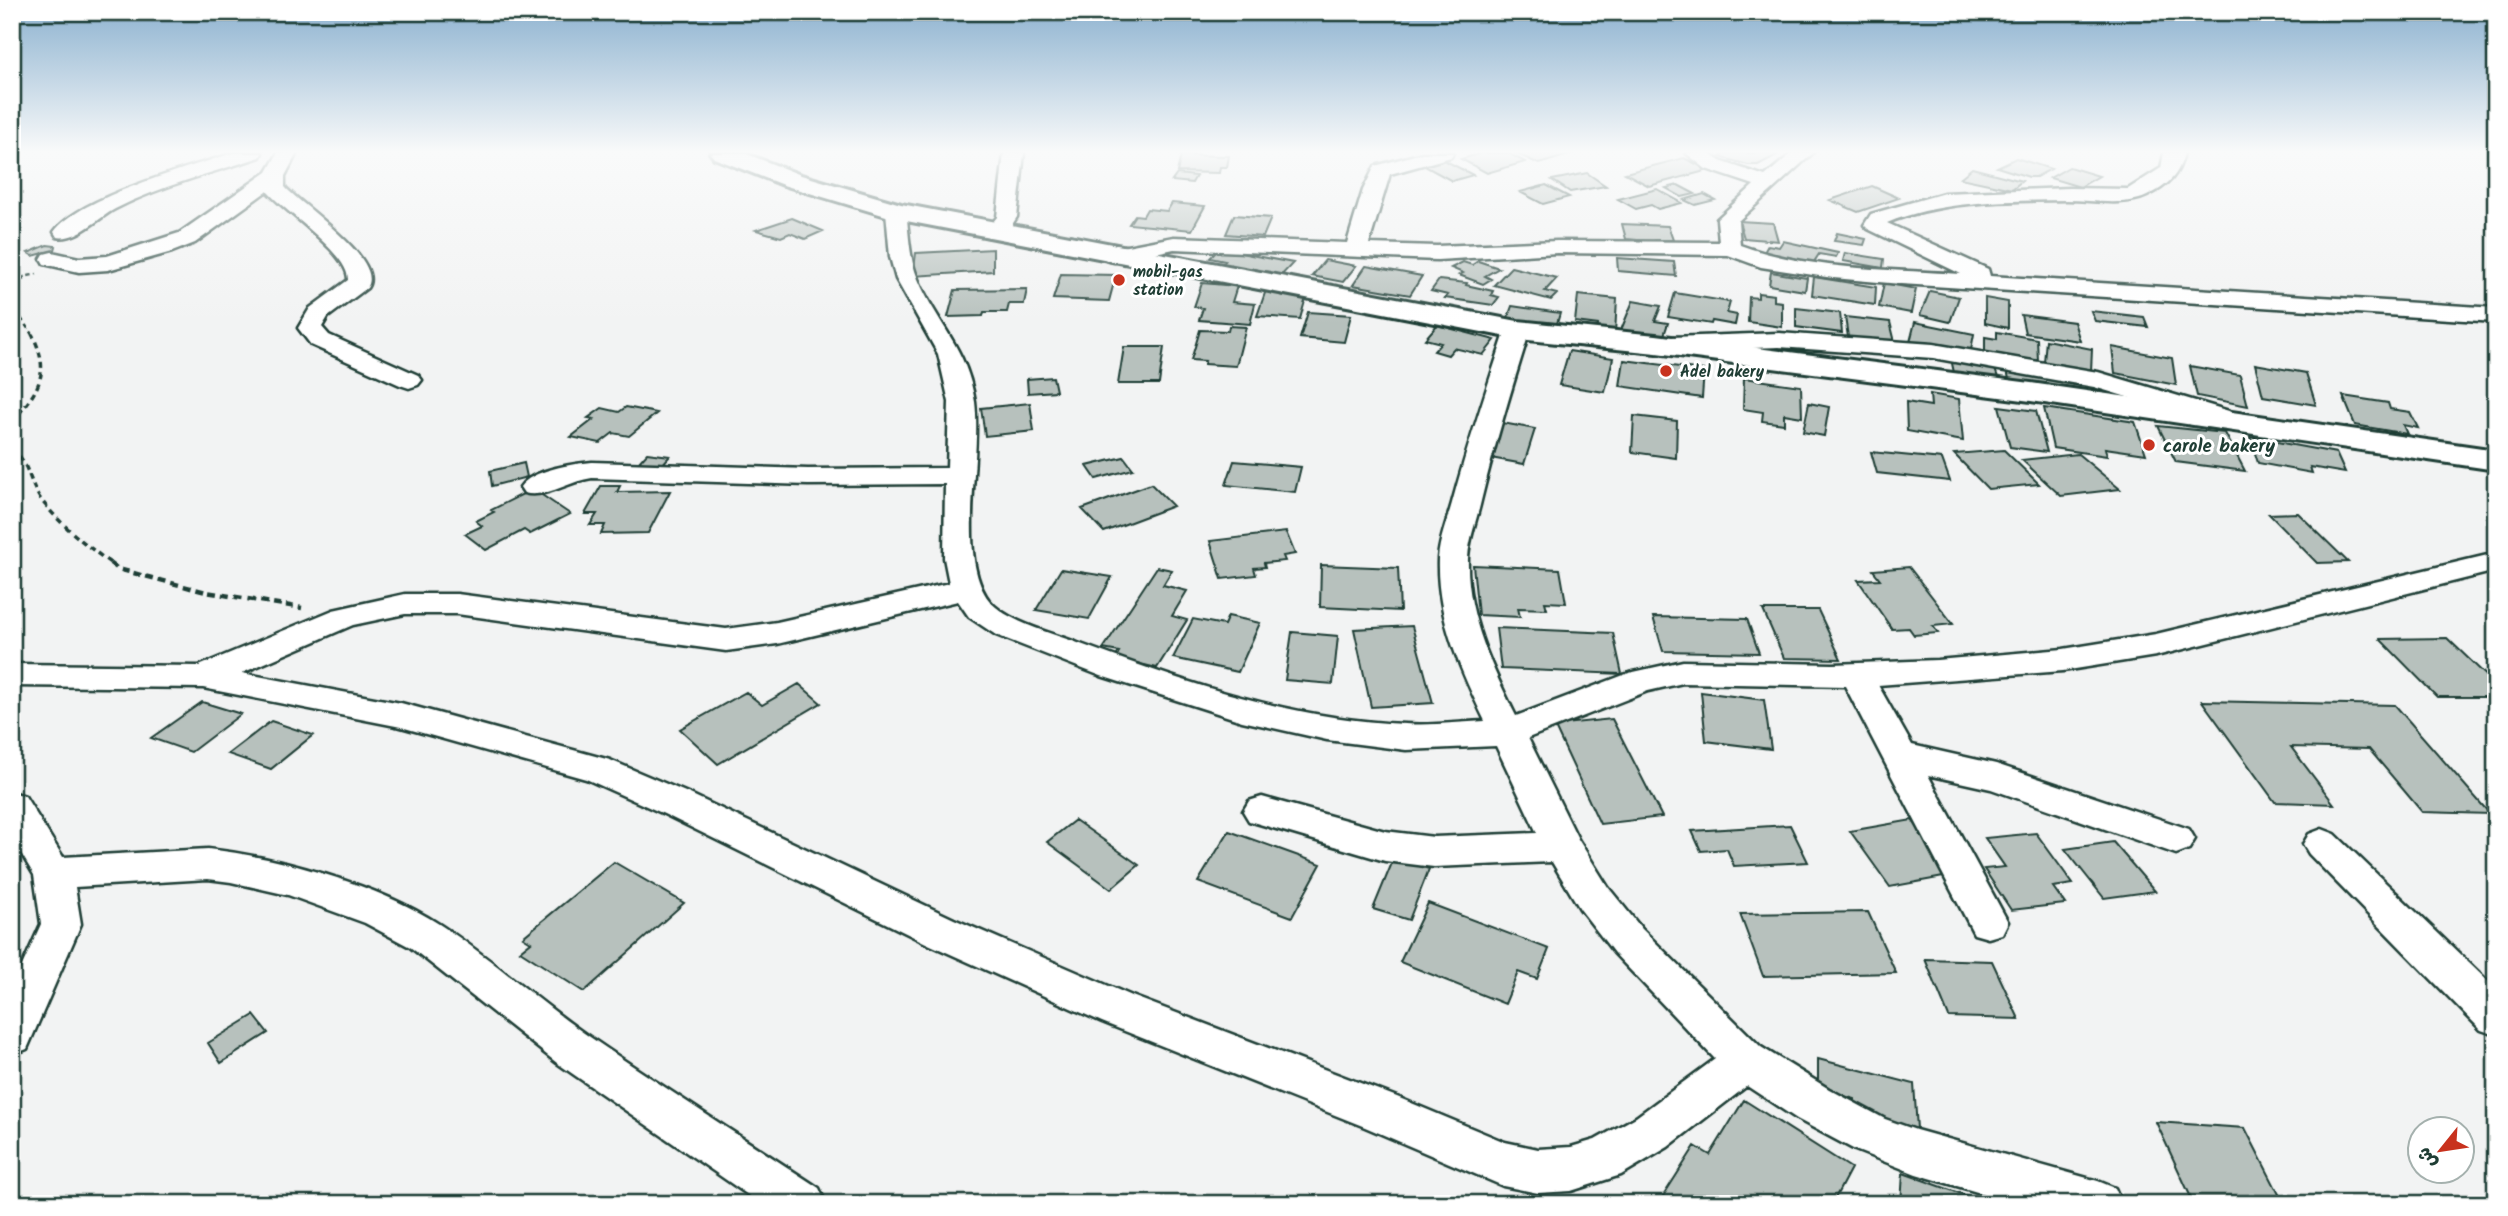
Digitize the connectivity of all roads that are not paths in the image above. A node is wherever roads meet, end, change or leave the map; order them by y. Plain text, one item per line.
1 (97, 210) edge
2 (227, 210) edge
3 (295, 210) edge
4 (892, 210) edge
5 (1008, 210) edge
6 (1367, 210) edge
7 (1738, 210) edge
8 (1907, 210) edge
9 (896, 211) junction
10 (65, 232) dead end
11 (996, 232) junction
12 (1730, 249) junction
13 (1356, 250) junction
14 (1114, 254) junction
15 (52, 259) dead end
16 (2049, 288) junction
17 (2496, 315) edge
18 (1518, 330) junction
19 (409, 380) dead end
20 (2496, 460) edge
21 (960, 476) junction
22 (534, 487) dead end
23 (2496, 562) edge
24 (966, 589) junction
25 (1856, 674) junction
26 (12, 675) edge
27 (203, 677) junction
28 (1507, 733) junction
29 (1898, 755) junction
30 (12, 806) edge
31 (1262, 811) dead end
32 (2176, 839) dead end
33 (2322, 844) dead end
34 (1563, 848) junction
35 (54, 873) junction
36 (1989, 922) dead end
37 (2496, 1017) edge
38 (12, 1035) edge
39 (1746, 1060) junction
40 (802, 1204) edge
41 (2098, 1204) edge

1 - 10 street
2 - 15 street
3 - 19 street
4 - 9 main road
5 - 11 street
6 - 13 street
7 - 12 street
8 - 16 street
9 - 11 main road
9 - 21 street
11 - 14 main road
12 - 13 street
12 - 16 street
13 - 14 street
14 - 18 main road
16 - 17 street
18 - 20 main road
18 - 28 street
21 - 22 street
21 - 24 street
23 - 25 street
24 - 27 street
24 - 28 street
25 - 28 street
25 - 29 street
26 - 27 street
27 - 39 street
28 - 34 street
29 - 32 street
29 - 36 street
30 - 35 street
31 - 34 street
33 - 37 street
34 - 39 street
35 - 38 street
35 - 40 street
39 - 41 street

